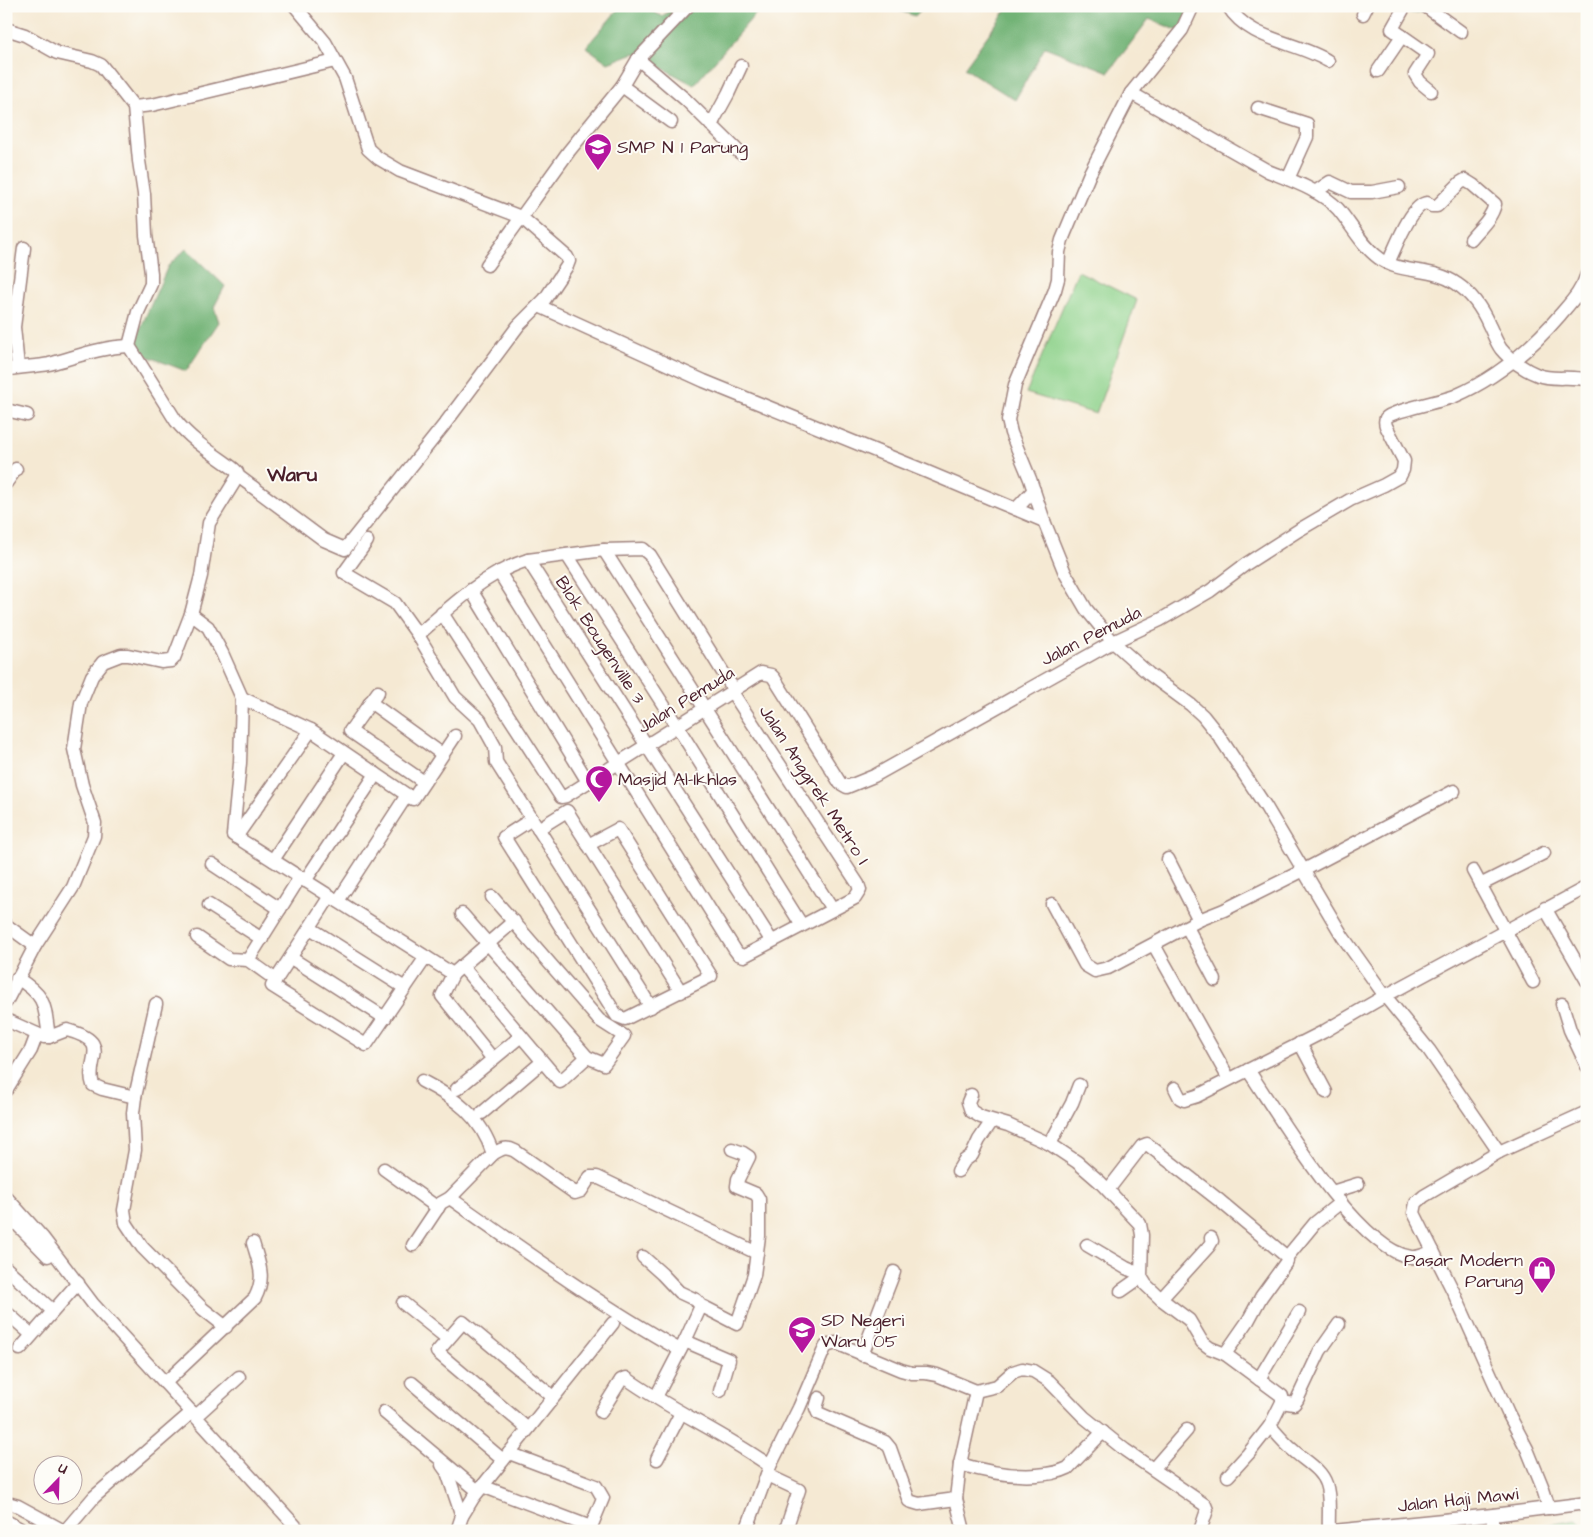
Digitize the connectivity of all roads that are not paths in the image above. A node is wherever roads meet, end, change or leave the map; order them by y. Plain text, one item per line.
1 (295, 6) edge
2 (688, 6) edge
3 (1193, 6) edge
4 (1228, 6) edge
5 (1405, 6) edge
6 (1425, 6) edge
7 (6, 29) edge
8 (1461, 32) dead end
9 (1402, 36) junction
10 (638, 59) junction
11 (335, 61) junction
12 (1328, 61) dead end
13 (742, 66) dead end
14 (1378, 71) dead end
15 (622, 86) junction
16 (1431, 91) dead end
17 (1131, 93) junction
18 (134, 108) junction
19 (1258, 108) dead end
20 (671, 122) dead end
21 (711, 125) junction
22 (740, 153) dead end
23 (1288, 179) junction
24 (1399, 187) dead end
25 (1315, 192) junction
26 (521, 217) junction
27 (1471, 239) dead end
28 (24, 248) dead end
29 (1388, 263) junction
30 (487, 265) dead end
31 (1587, 274) edge
32 (1580, 291) junction
33 (1587, 305) edge
34 (539, 306) junction
35 (129, 346) junction
36 (1514, 362) junction
37 (12, 368) edge
38 (1587, 380) edge
39 (6, 410) edge
40 (27, 416) dead end
41 (16, 469) dead end
42 (238, 476) junction
43 (6, 483) edge
44 (1034, 490) junction
45 (1016, 509) junction
46 (1044, 521) junction
47 (367, 541) dead end
48 (604, 550) junction
49 (566, 555) junction
50 (528, 560) junction
51 (500, 572) junction
52 (471, 590) junction
53 (191, 614) junction
54 (442, 614) junction
55 (418, 635) junction
56 (1113, 642) junction
57 (733, 691) junction
58 (242, 698) junction
59 (704, 709) junction
60 (677, 726) junction
61 (311, 730) junction
62 (455, 736) dead end
63 (646, 745) junction
64 (344, 753) junction
65 (442, 754) junction
66 (618, 763) junction
67 (376, 774) junction
68 (424, 782) junction
69 (588, 782) junction
70 (1454, 791) dead end
71 (406, 795) junction
72 (535, 824) junction
73 (236, 837) junction
74 (588, 845) junction
75 (1544, 853) dead end
76 (1168, 859) dead end
77 (273, 860) junction
78 (212, 864) dead end
79 (1304, 870) junction
80 (1473, 871) dead end
81 (302, 879) junction
82 (1480, 885) junction
83 (1587, 887) edge
84 (492, 897) dead end
85 (334, 899) junction
86 (1052, 904) dead end
87 (210, 905) dead end
88 (1544, 908) junction
89 (280, 909) junction
90 (832, 909) junction
91 (462, 914) dead end
92 (1199, 920) junction
93 (514, 921) junction
94 (801, 924) junction
95 (6, 925) edge
96 (1187, 927) junction
97 (310, 928) junction
98 (1506, 930) junction
99 (197, 938) dead end
100 (262, 939) junction
101 (771, 940) junction
102 (488, 944) junction
103 (1154, 945) junction
104 (35, 946) junction
105 (426, 957) junction
106 (290, 958) junction
107 (248, 960) junction
108 (457, 970) junction
109 (17, 978) junction
110 (276, 980) junction
111 (1215, 980) dead end
112 (1587, 981) edge
113 (1533, 982) dead end
114 (405, 988) junction
115 (681, 992) junction
116 (1385, 996) junction
117 (6, 1002) edge
118 (156, 1004) dead end
119 (1562, 1004) dead end
120 (651, 1007) junction
121 (385, 1018) junction
122 (6, 1020) edge
123 (43, 1036) junction
124 (520, 1036) junction
125 (1300, 1043) junction
126 (586, 1057) junction
127 (492, 1059) junction
128 (542, 1062) junction
129 (1587, 1066) edge
130 (1248, 1070) junction
131 (1229, 1080) junction
132 (422, 1081) dead end
133 (1078, 1085) dead end
134 (1175, 1088) dead end
135 (457, 1089) dead end
136 (6, 1090) edge
137 (1326, 1092) dead end
138 (971, 1095) dead end
139 (135, 1097) junction
140 (482, 1112) dead end
141 (1587, 1112) edge
142 (992, 1121) junction
143 (1050, 1144) junction
144 (732, 1149) dead end
145 (1500, 1152) junction
146 (493, 1154) junction
147 (384, 1169) dead end
148 (958, 1172) dead end
149 (1358, 1184) dead end
150 (1108, 1190) junction
151 (1332, 1192) junction
152 (6, 1197) edge
153 (450, 1198) junction
154 (1341, 1202) junction
155 (438, 1208) junction
156 (6, 1213) edge
157 (1211, 1238) dead end
158 (253, 1243) dead end
159 (1087, 1244) dead end
160 (413, 1245) dead end
161 (1433, 1251) junction
162 (757, 1253) junction
163 (643, 1257) dead end
164 (1287, 1258) junction
165 (6, 1268) edge
166 (894, 1272) dead end
167 (1141, 1275) junction
168 (76, 1286) junction
169 (1121, 1291) dead end
170 (1161, 1299) junction
171 (403, 1303) dead end
172 (702, 1307) junction
173 (53, 1311) junction
174 (6, 1312) edge
175 (1299, 1312) dead end
176 (613, 1323) dead end
177 (1339, 1324) dead end
178 (226, 1327) junction
179 (32, 1335) junction
180 (448, 1339) junction
181 (683, 1345) junction
182 (20, 1349) dead end
183 (862, 1354) junction
184 (1225, 1354) junction
185 (239, 1377) dead end
186 (1259, 1379) junction
187 (165, 1383) junction
188 (412, 1383) dead end
189 (976, 1391) junction
190 (720, 1392) dead end
191 (553, 1397) junction
192 (656, 1397) junction
193 (819, 1398) dead end
194 (1282, 1402) junction
195 (384, 1412) dead end
196 (600, 1412) dead end
197 (681, 1412) junction
198 (194, 1414) junction
199 (1270, 1426) junction
200 (528, 1429) junction
201 (1187, 1430) dead end
202 (1103, 1432) junction
203 (434, 1454) junction
204 (506, 1456) junction
205 (657, 1459) dead end
206 (960, 1464) junction
207 (1154, 1468) junction
208 (768, 1470) junction
209 (1228, 1476) dead end
210 (480, 1489) junction
211 (956, 1499) junction
212 (1587, 1503) edge
213 (6, 1506) edge
214 (1549, 1508) junction
215 (1493, 1515) junction
216 (462, 1516) junction
217 (6, 1521) edge
218 (786, 1526) dead end
219 (1412, 1527) edge
220 (24, 1531) edge
221 (65, 1531) edge
222 (300, 1531) edge
223 (457, 1531) edge
224 (746, 1531) edge
225 (964, 1531) edge
226 (1200, 1531) edge
227 (1328, 1531) edge
228 (1333, 1531) edge
229 (1493, 1531) edge

1 - 11 street
2 - 10 street
3 - 17 street
4 - 12 street
5 - 9 street
6 - 8 street
7 - 18 street
9 - 14 street
9 - 16 street
10 - 15 street
10 - 21 street
11 - 18 street
11 - 26 street
13 - 21 street
15 - 20 street
15 - 26 street
17 - 23 street
17 - 44 street
18 - 35 street
19 - 23 street
21 - 22 street
23 - 25 street
24 - 25 street
25 - 29 street
26 - 30 street
26 - 34 street
27 - 29 street
28 - 37 street
29 - 36 street
31 - 32 street, Jalan Pemuda
32 - 33 street
32 - 36 street, Jalan Pemuda
34 - 42 street
34 - 45 street
35 - 37 street
35 - 42 street
36 - 38 street
36 - 56 street, Jalan Pemuda
39 - 40 street
41 - 43 street
42 - 53 street
44 - 45 street
44 - 46 street
45 - 46 street
46 - 56 street
47 - 55 street
48 - 49 street
48 - 57 street, Jalan Anggrek Metro I
48 - 59 street
49 - 50 street
49 - 60 street
50 - 51 street
50 - 63 street, Blok Bougenville 3
51 - 52 street
51 - 66 street
52 - 54 street
52 - 69 street
53 - 58 street
53 - 104 street
54 - 55 street
54 - 69 street, Jalan Pemuda
55 - 72 street
56 - 57 street, Jalan Pemuda
56 - 79 street
57 - 59 street, Jalan Pemuda
57 - 90 street, Jalan Anggrek Metro I
58 - 61 street
58 - 73 street
59 - 60 street, Jalan Pemuda
59 - 90 street
60 - 63 street, Jalan Pemuda
60 - 94 street
61 - 64 street
61 - 73 street
62 - 65 street
63 - 66 street, Jalan Pemuda
63 - 101 street, Blok Bougenville 3
64 - 67 street
64 - 77 street
65 - 68 street
65 - 68 street
66 - 69 street, Jalan Pemuda
66 - 101 street
67 - 71 street
67 - 81 street
68 - 71 street
70 - 79 street
71 - 85 street
72 - 74 street
72 - 120 street
72 - 120 street
73 - 77 street
74 - 115 street
74 - 115 street
75 - 82 street
76 - 92 street
77 - 81 street
78 - 89 street
79 - 92 street
79 - 116 street
80 - 82 street
81 - 85 street
81 - 89 street
82 - 98 street
83 - 88 street
84 - 93 street
85 - 97 street
85 - 105 street
86 - 103 street
87 - 100 street
88 - 98 street
88 - 112 street
89 - 100 street
90 - 94 street
91 - 102 street
92 - 96 street
93 - 102 street
93 - 126 street
94 - 101 street
95 - 104 street
96 - 103 street
96 - 111 street
97 - 106 street
97 - 114 street
98 - 113 street
98 - 116 street
99 - 107 street
100 - 107 street
102 - 108 street
102 - 126 street
103 - 131 street
104 - 109 street
105 - 108 street
105 - 114 street
106 - 110 street
106 - 121 street
107 - 110 street
108 - 124 street
108 - 127 street
109 - 117 street
109 - 123 street
110 - 121 street
114 - 121 street
115 - 120 street
116 - 125 street
116 - 145 street
118 - 139 street
119 - 129 street
122 - 123 street
123 - 136 street
123 - 139 street
124 - 127 street
124 - 128 street
125 - 130 street
125 - 137 street
126 - 128 street
127 - 135 street
128 - 140 street
130 - 131 street
130 - 151 street
131 - 134 street
132 - 146 street
133 - 143 street
138 - 142 street
139 - 178 street
141 - 145 street
142 - 143 street
142 - 148 street
143 - 150 street
144 - 162 street
145 - 161 street
146 - 153 street
146 - 162 street
147 - 155 street
149 - 151 street
150 - 164 street
150 - 167 street
151 - 154 street
152 - 168 street
153 - 155 street
153 - 181 street
154 - 161 street
154 - 164 street
155 - 160 street
156 - 168 street
157 - 170 street
158 - 178 street
159 - 167 street
161 - 214 street
162 - 172 street
163 - 172 street
164 - 184 street
165 - 173 street
166 - 183 street
167 - 169 street
167 - 170 street
168 - 173 street
168 - 187 street
170 - 184 street
171 - 180 street
172 - 181 street
173 - 179 street
174 - 179 street
175 - 186 street
176 - 191 street
177 - 194 street
178 - 187 street
179 - 182 street
180 - 191 street
180 - 200 street
181 - 190 street
181 - 192 street
183 - 189 street
183 - 208 street
184 - 186 street
185 - 198 street
186 - 194 street
187 - 198 street
188 - 204 street
189 - 202 street
189 - 206 street
191 - 200 street
192 - 196 street
192 - 197 street
193 - 211 street
194 - 199 street
195 - 203 street
197 - 205 street
197 - 208 street
198 - 221 street
198 - 222 street
199 - 209 street
199 - 227 street
200 - 204 street
201 - 207 street
202 - 206 street
202 - 207 street
203 - 210 street
203 - 216 street
204 - 210 street
204 - 210 street
206 - 211 street
207 - 226 street
208 - 218 street
208 - 224 street
210 - 216 street
211 - 225 street
212 - 214 street, Jalan Haji Mawi
213 - 221 street
214 - 215 street, Jalan Haji Mawi
215 - 219 street, Jalan Haji Mawi
215 - 229 street
216 - 223 street
217 - 220 street
219 - 228 street, Jalan Haji Mawi

